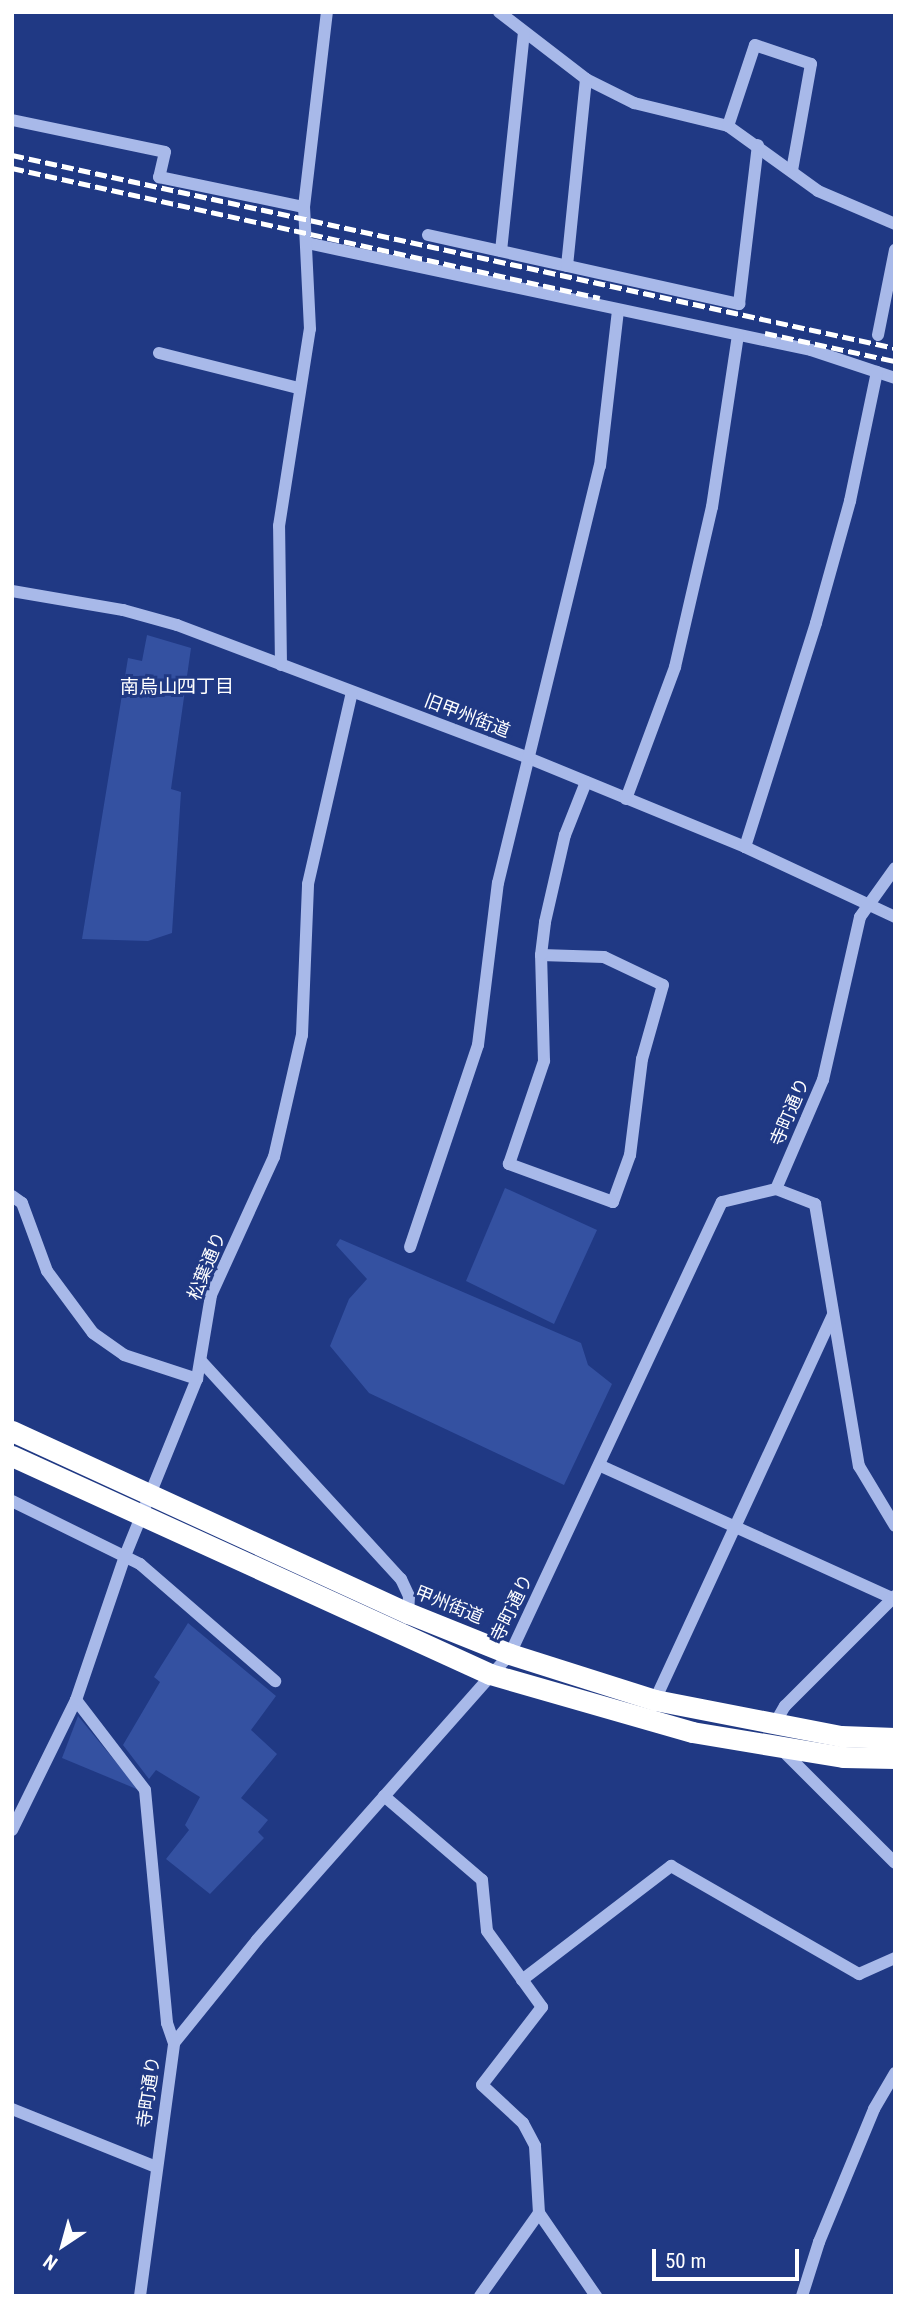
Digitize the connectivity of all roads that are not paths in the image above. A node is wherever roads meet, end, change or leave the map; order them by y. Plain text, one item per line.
1 (327, 12) edge
2 (499, 12) edge
3 (524, 32) junction
4 (586, 79) junction
5 (12, 120) edge
6 (728, 127) junction
7 (758, 145) junction
8 (792, 171) junction
9 (304, 207) junction
10 (895, 224) edge
11 (428, 235) dead end
12 (307, 243) junction
13 (895, 250) edge
14 (501, 251) junction
15 (567, 265) junction
16 (618, 311) junction
17 (878, 334) dead end
18 (738, 336) junction
19 (159, 353) dead end
20 (877, 372) junction
21 (895, 378) edge
22 (298, 388) junction
23 (12, 591) edge
24 (281, 665) junction
25 (352, 692) junction
26 (526, 757) junction
27 (586, 782) junction
28 (626, 799) junction
29 (745, 846) junction
30 (895, 868) edge
31 (868, 906) junction
32 (895, 917) edge
33 (541, 955) junction
34 (776, 1188) junction
35 (12, 1196) edge
36 (410, 1247) dead end
37 (833, 1315) junction
38 (201, 1361) junction
39 (197, 1379) junction
40 (12, 1431) edge
41 (12, 1456) edge
42 (601, 1466) junction
43 (149, 1495) junction
44 (12, 1501) edge
45 (141, 1517) junction
46 (734, 1526) junction
47 (895, 1526) edge
48 (125, 1556) junction
49 (894, 1597) edge
50 (408, 1613) junction
51 (510, 1654) junction
52 (490, 1674) junction
53 (275, 1681) dead end
54 (76, 1700) junction
55 (655, 1700) junction
56 (775, 1723) junction
57 (895, 1738) edge
58 (778, 1746) junction
59 (895, 1758) edge
60 (384, 1796) junction
61 (12, 1830) edge
62 (895, 1863) edge
63 (895, 1958) edge
64 (522, 1980) junction
65 (174, 2043) junction
66 (895, 2073) edge
67 (12, 2109) edge
68 (156, 2167) junction
69 (539, 2213) junction
70 (595, 2295) edge
71 (140, 2296) edge
72 (480, 2296) edge
73 (802, 2296) edge

1 - 9 street
2 - 3 street
3 - 4 street
3 - 14 street
4 - 6 street
4 - 15 street
5 - 9 street
6 - 7 street
6 - 8 street
7 - 8 street
7 - 15 street
8 - 10 street
9 - 12 street
11 - 14 street
12 - 16 street
12 - 22 street
13 - 17 street
14 - 15 street
16 - 18 street
16 - 26 street
18 - 20 street
18 - 28 street
19 - 22 street
20 - 21 street
20 - 29 street
22 - 24 street
23 - 24 street, 旧甲州街道
24 - 25 street, 旧甲州街道
25 - 26 street, 旧甲州街道
25 - 38 street, 松葉通り
26 - 27 street, 旧甲州街道
26 - 36 street
27 - 28 street, 旧甲州街道
27 - 33 street
28 - 29 street, 旧甲州街道
29 - 31 street, 旧甲州街道
30 - 31 street, 寺町通り
31 - 32 street, 旧甲州街道
31 - 34 street, 寺町通り
33 - 33 street
34 - 37 street
34 - 42 street, 寺町通り
35 - 39 street
37 - 46 street
37 - 47 street
38 - 39 street, 松葉通り
38 - 50 street
39 - 43 street, 松葉通り
40 - 43 highway, 甲州街道
41 - 45 highway
42 - 46 street
42 - 51 street, 寺町通り
43 - 45 street, 松葉通り
43 - 50 highway, 甲州街道
44 - 48 street
45 - 48 street, 松葉通り
45 - 52 highway
46 - 49 street
46 - 55 street
48 - 53 street
48 - 54 street, 松葉通り
49 - 56 street
50 - 51 highway, 甲州街道
51 - 52 street, 寺町通り
51 - 55 highway, 甲州街道
52 - 58 highway
52 - 60 street, 寺町通り
54 - 61 street, 松葉通り
54 - 65 street
55 - 56 highway, 甲州街道
56 - 57 highway, 甲州街道
58 - 59 highway
58 - 62 street
60 - 64 street
60 - 65 street, 寺町通り
63 - 64 street
64 - 69 street
65 - 68 street, 寺町通り
66 - 73 street
67 - 68 street
68 - 71 street, 寺町通り
69 - 70 street
69 - 72 street

